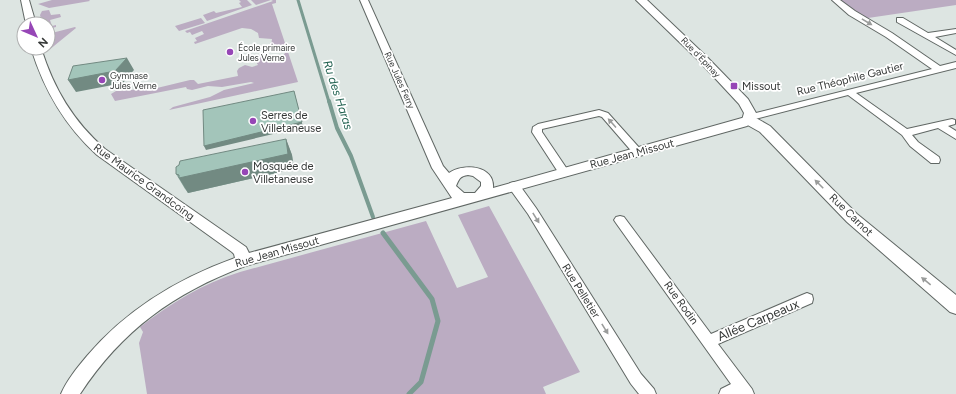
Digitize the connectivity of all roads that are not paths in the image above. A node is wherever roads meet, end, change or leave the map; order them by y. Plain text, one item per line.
1 (25, 0) edge
2 (364, 0) edge
3 (641, 0) edge
4 (836, 0) edge
5 (29, 16) edge
6 (900, 20) dead end
7 (956, 31) edge
8 (927, 36) junction
9 (956, 53) edge
10 (38, 56) edge
11 (956, 65) edge
12 (938, 69) junction
13 (849, 92) junction
14 (750, 118) junction
15 (952, 122) dead end
16 (940, 125) junction
17 (906, 133) junction
18 (956, 136) edge
19 (638, 152) junction
20 (935, 160) dead end
21 (435, 161) junction
22 (463, 172) junction
23 (564, 172) junction
24 (486, 178) junction
25 (514, 186) junction
26 (452, 188) junction
27 (475, 197) junction
28 (434, 208) junction
29 (620, 220) dead end
30 (243, 261) junction
31 (807, 299) dead end
32 (956, 306) edge
33 (709, 341) junction
34 (744, 391) edge
35 (70, 394) edge
36 (649, 394) edge
37 (726, 394) edge

1 - 5 street
2 - 21 street, Rue Jules Ferry
3 - 14 main road, Rue d'Épinay
4 -> 12 street
6 - 8 street
7 - 8 street
8 - 9 street
10 - 30 street, Rue Maurice Grandcoing
11 - 12 street, Rue Théophile Gautier
12 - 13 street, Rue Théophile Gautier
13 - 14 street, Rue Théophile Gautier
13 - 17 street
14 - 19 street, Rue Jean Missout
32 -> 14 main road, Rue Carnot
15 - 16 street
16 - 17 street
16 - 18 street
17 - 20 street
19 - 23 street, Rue Jean Missout
19 -> 23 street
21 - 22 street
21 - 26 street, Rue Jules Ferry
22 - 24 street
22 - 26 street
23 - 25 street, Rue Jean Missout
24 - 25 street
24 - 27 street
25 - 27 street, Rue Jean Missout
25 -> 36 street, Rue Pelletier
26 - 27 street
26 - 28 street, Rue Jean Missout
27 - 28 street, Rue Jean Missout
28 - 30 street, Rue Jean Missout
29 - 33 street, Rue Rodin
30 - 35 street, Rue Jean Missout
31 - 33 street, Allée Carpeaux
33 - 34 street, Rue Rodin
34 - 37 street, Rue Rodin

